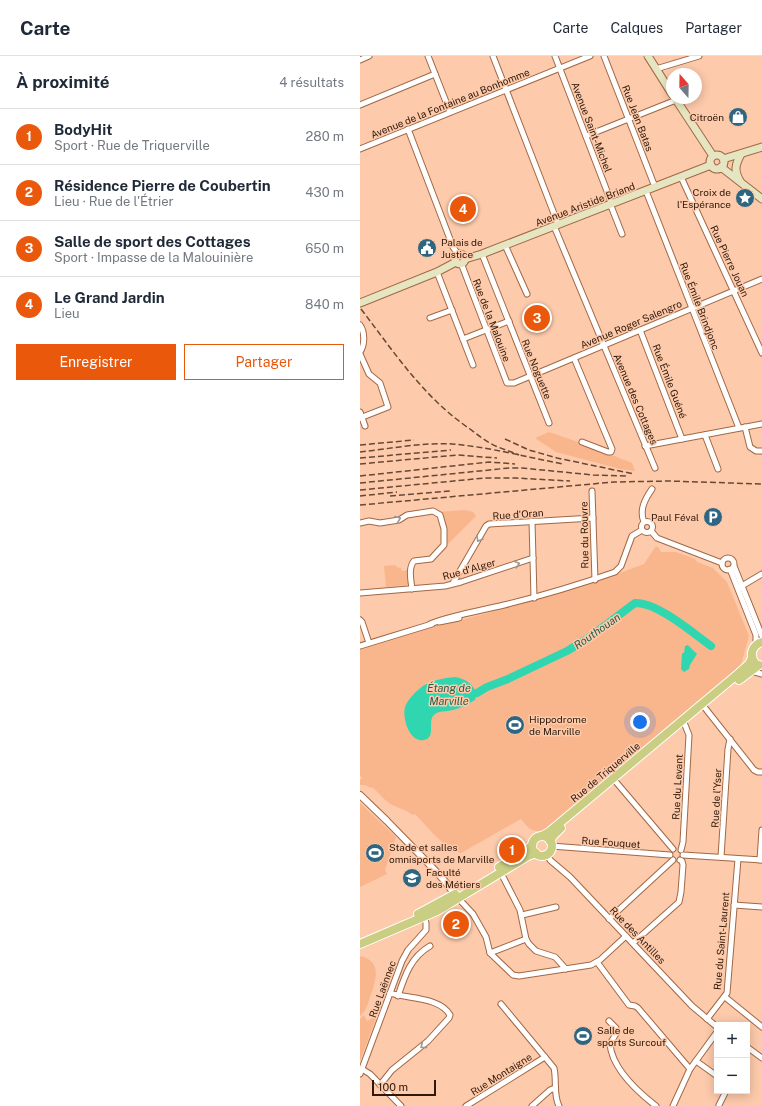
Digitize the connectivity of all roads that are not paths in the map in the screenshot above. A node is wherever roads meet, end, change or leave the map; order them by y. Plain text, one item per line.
1 (369, 56) edge
2 (428, 56) edge
3 (493, 56) edge
4 (554, 56) edge
5 (590, 56) edge
6 (604, 56) edge
7 (648, 56) edge
8 (699, 56) edge
9 (360, 60) edge
10 (559, 68) junction
11 (656, 69) junction
12 (435, 74) junction
13 (666, 85) edge
14 (506, 90) junction
15 (666, 101) edge
16 (679, 104) edge
17 (360, 105) edge
18 (450, 112) junction
19 (629, 119) junction
20 (408, 129) junction
21 (586, 136) junction
22 (762, 147) edge
23 (360, 148) edge
24 (741, 154) junction
25 (713, 156) junction
26 (723, 159) junction
27 (711, 165) junction
28 (721, 167) junction
29 (681, 177) junction
30 (741, 184) junction
31 (655, 187) junction
32 (646, 191) junction
33 (762, 199) edge
34 (611, 204) junction
35 (556, 225) junction
36 (622, 234) dead end
37 (505, 245) junction
38 (482, 254) junction
39 (460, 260) junction
40 (437, 272) junction
41 (762, 279) edge
42 (733, 291) junction
43 (527, 294) dead end
44 (360, 303) edge
45 (692, 308) junction
46 (452, 310) junction
47 (430, 318) dead end
48 (509, 321) junction
49 (360, 325) edge
50 (486, 330) junction
51 (640, 330) junction
52 (463, 339) junction
53 (604, 345) junction
54 (360, 353) edge
55 (762, 353) edge
56 (574, 358) junction
57 (473, 365) dead end
58 (530, 376) junction
59 (507, 383) joint
60 (361, 416) edge
61 (549, 423) dead end
62 (762, 424) edge
63 (365, 426) dead end
64 (745, 427) junction
65 (738, 428) junction
66 (705, 435) junction
67 (682, 439) junction
68 (582, 442) dead end
69 (645, 446) junction
70 (762, 451) edge
71 (655, 468) dead end
72 (718, 468) dead end
73 (652, 489) dead end
74 (592, 491) dead end
75 (593, 518) junction
76 (532, 521) junction
77 (644, 522) junction
78 (360, 523) edge
79 (642, 530) junction
80 (650, 531) junction
81 (533, 558) junction
82 (722, 563) junction
83 (732, 567) junction
84 (762, 574) edge
85 (595, 580) junction
86 (453, 584) junction
87 (740, 587) junction
88 (412, 589) junction
89 (360, 593) edge
90 (534, 598) junction
91 (360, 620) edge
92 (762, 636) edge
93 (369, 643) junction
94 (759, 643) edge
95 (360, 646) edge
96 (752, 658) junction
97 (761, 666) edge
98 (750, 671) junction
99 (762, 674) edge
100 (705, 708) junction
101 (685, 725) junction
102 (730, 740) junction
103 (762, 772) edge
104 (616, 782) junction
105 (360, 795) edge
106 (762, 830) edge
107 (542, 836) junction
108 (762, 839) edge
109 (551, 844) junction
110 (534, 849) junction
111 (673, 849) junction
112 (681, 850) junction
113 (547, 854) junction
114 (671, 857) junction
115 (721, 857) junction
116 (682, 858) junction
117 (738, 859) junction
118 (761, 860) edge
119 (501, 872) junction
120 (456, 896) junction
121 (734, 905) junction
122 (556, 907) dead end
123 (762, 907) edge
124 (522, 915) junction
125 (424, 916) junction
126 (609, 919) junction
127 (626, 936) junction
128 (360, 939) edge
129 (526, 939) junction
130 (633, 943) junction
131 (360, 944) edge
132 (430, 946) dead end
133 (490, 953) junction
134 (597, 962) junction
135 (566, 969) junction
136 (390, 993) junction
137 (398, 996) junction
138 (725, 997) junction
139 (501, 1004) dead end
140 (707, 1019) junction
141 (609, 1021) dead end
142 (714, 1025) edge
143 (762, 1027) edge
144 (714, 1036) edge
145 (750, 1049) edge
146 (545, 1057) junction
147 (762, 1058) edge
148 (696, 1061) junction
149 (690, 1069) junction
150 (361, 1072) edge
151 (714, 1074) edge
152 (380, 1085) junction
153 (555, 1088) junction
154 (724, 1094) edge
155 (719, 1105) dead end
156 (402, 1106) edge
157 (466, 1106) edge
158 (532, 1106) edge
159 (559, 1106) edge
160 (656, 1106) edge
161 (672, 1106) edge

1 - 9 street
2 - 12 street
3 - 14 street, Avenue des Cottages
4 - 10 street, Avenue Saint-Michel
5 - 10 street, Avenue de la Fontaine au Bonhomme
6 - 19 street, Rue Jean Batas
7 - 11 main road
8 - 11 street
10 - 14 street, Avenue de la Fontaine au Bonhomme
10 - 21 street, Avenue Saint-Michel
11 - 13 main road
12 - 17 street
12 - 18 street
14 - 18 street, Avenue de la Fontaine au Bonhomme
14 - 35 street, Avenue des Cottages
15 - 19 street
16 - 25 main road
18 - 20 street, Avenue de la Fontaine au Bonhomme
19 - 21 street
19 - 31 street, Rue Jean Batas
20 - 23 street, Avenue de la Fontaine au Bonhomme
20 - 39 street, Rue de la Malouine
21 - 34 street, Avenue Saint-Michel
22 - 24 main road
24 - 26 main road
24 - 30 main road
25 - 26 main road
25 - 27 main road
26 - 28 main road
27 - 28 main road
27 - 29 main road, Avenue Aristide Briand
28 - 30 main road
29 - 31 main road, Avenue Aristide Briand
29 - 42 street, Rue Pierre Jouan
30 - 33 main road
31 - 32 main road, Avenue Aristide Briand
32 - 34 main road, Avenue Aristide Briand
32 - 45 street, Rue Émile Brindjonc
34 - 35 main road, Avenue Aristide Briand
34 - 36 street, Avenue Saint-Michel
35 - 37 main road, Avenue Aristide Briand
35 - 53 street, Avenue des Cottages
37 - 38 main road, Avenue Aristide Briand
37 - 43 street
38 - 39 main road, Avenue Aristide Briand
38 - 48 street, Rue Noguette
39 - 40 main road, Avenue Aristide Briand
39 - 50 street, Rue de la Malouine
40 - 44 main road, Avenue Aristide Briand
40 - 46 street
41 - 42 street, Avenue Roger Salengro
42 - 45 street, Avenue Roger Salengro
42 - 55 street, Rue Pierre Jouan
45 - 51 street, Avenue Roger Salengro
45 - 65 street, Rue Émile Brindjonc
46 - 47 street
46 - 52 street
48 - 50 street
48 - 58 street, Rue Noguette
49 - 54 street
50 - 52 street
50 - 59 street, Rue de la Malouine
51 - 53 street, Avenue Roger Salengro
51 - 67 street, Rue Émile Guéné
52 - 57 street
53 - 56 street, Avenue Roger Salengro
53 - 69 street, Avenue des Cottages
54 - 60 street
56 - 58 street, Avenue Roger Salengro
56 - 68 street
58 - 59 street, Avenue Roger Salengro
58 - 61 street, Rue Noguette
60 - 63 street
62 - 64 street
64 - 65 street
64 - 70 street
65 - 66 street
66 - 67 street
66 - 72 street
67 - 69 street
69 - 71 street, Avenue des Cottages
73 - 77 street
74 - 75 street, Rue du Rouvre
75 - 76 street, Rue d'Oran
75 - 85 street, Rue du Rouvre
76 - 81 street
76 -> 86 street, Rue d'Oran
77 - 79 street
77 - 80 street
78 -> 88 street
79 - 80 street
79 - 85 street
80 - 82 street
86 -> 81 street, Rue d'Alger
81 - 90 street
82 - 83 street
82 - 83 street
83 - 87 street
84 - 87 street
85 - 90 street
86 - 88 street, Rue d'Alger
87 - 92 street
87 - 94 street
88 - 89 street, Rue d'Alger
90 - 93 street
91 - 93 street
93 - 95 street
94 - 96 main road
96 - 97 main road
96 - 107 main road, Rue de Triquerville
97 - 98 main road, Rue de Triquerville
98 - 99 street
98 - 100 main road, Rue de Triquerville
100 - 101 main road, Rue de Triquerville
100 - 102 street
101 - 104 main road, Rue de Triquerville
101 - 112 street, Rue du Levant
102 - 103 street
102 - 115 street, Rue de l'Yser
104 - 109 main road, Rue de Triquerville
104 - 111 street
105 - 120 street
106 - 108 street
107 - 109 main road
107 - 110 main road
108 - 118 street
109 - 113 main road
109 - 114 street, Rue Fouquet
110 - 113 main road
110 - 119 main road
110 - 120 main road
111 - 112 street
111 - 114 street
112 - 116 street
113 - 126 street, Rue des Antilles
114 - 116 street, Rue Fouquet
114 - 126 street
115 - 116 street, Rue Fouquet
115 - 117 street, Rue Fouquet
116 - 130 street
117 - 118 street, Rue Fouquet
117 - 121 street, Rue du Saint-Laurent
119 - 120 main road
119 - 124 street
120 - 125 main road
120 - 128 main road
120 - 133 street
121 - 123 street
121 - 138 street, Rue du Saint-Laurent
122 - 124 street
124 - 129 street
125 - 131 main road
125 - 136 street, Rue Laënnec
126 - 127 street, Rue des Antilles
127 - 130 street, Rue des Antilles
127 - 134 street
129 - 133 street
129 - 135 street
130 - 140 street, Rue des Antilles
132 - 137 street
133 - 135 street
134 - 135 street
134 - 149 street
136 - 137 street
136 - 150 street, Rue Laënnec
137 -> 152 street
138 - 140 street, Rue du Saint-Laurent
138 - 143 street
139 - 146 street
140 - 142 street, Rue des Antilles
141 - 160 street
144 - 148 street
145 - 147 street
146 - 153 street
146 - 157 street, Rue Montaigne
148 - 149 street
148 - 151 street
149 - 161 street
150 - 152 street
152 - 156 street
153 - 158 street
153 - 159 street
154 - 155 street

